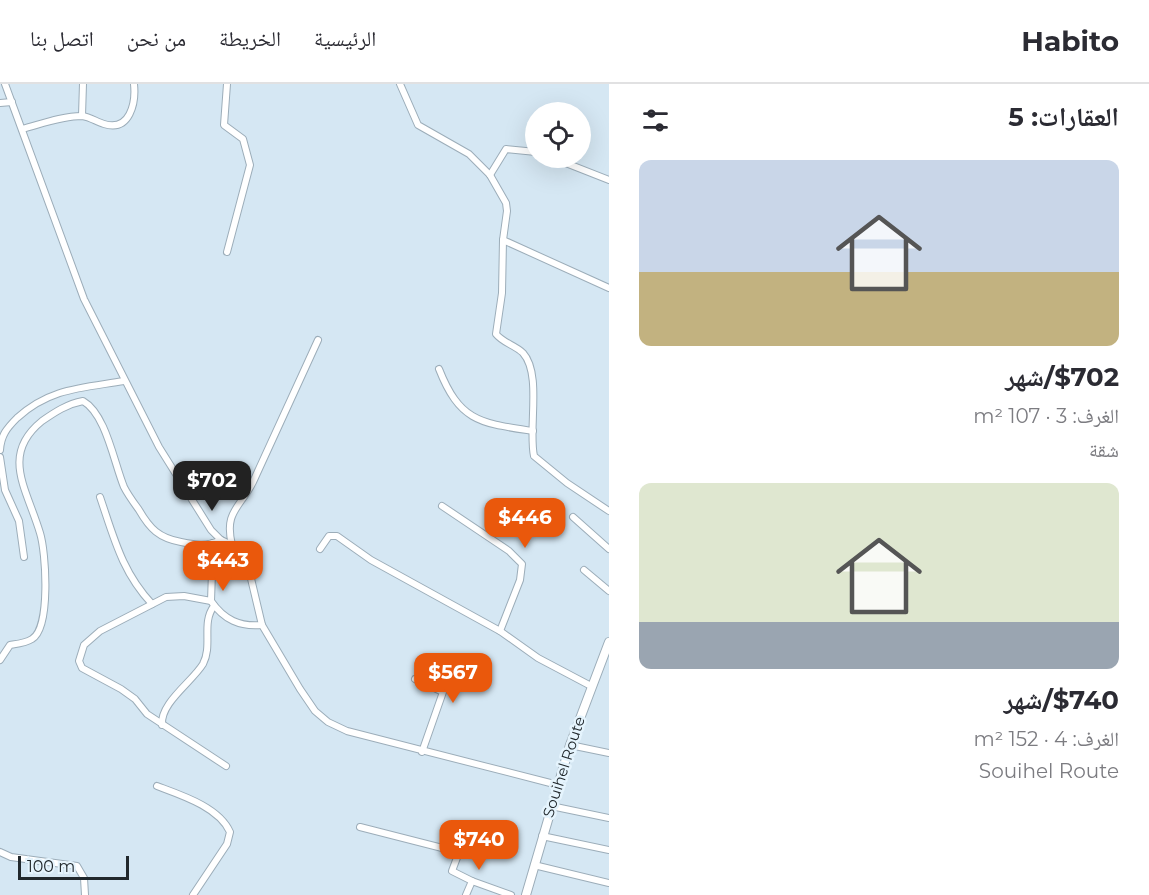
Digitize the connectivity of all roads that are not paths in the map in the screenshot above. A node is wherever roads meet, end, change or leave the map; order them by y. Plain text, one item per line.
1 (5, 84) edge
2 (83, 84) edge
3 (134, 84) edge
4 (227, 84) edge
5 (400, 84) edge
6 (12, 102) junction
7 (0, 103) edge
8 (82, 116) junction
9 (22, 129) junction
10 (525, 151) edge
11 (579, 168) edge
12 (490, 175) junction
13 (609, 180) edge
14 (503, 240) junction
15 (227, 252) dead end
16 (609, 288) edge
17 (318, 340) dead end
18 (439, 369) dead end
19 (124, 381) junction
20 (532, 431) junction
21 (0, 450) edge
22 (0, 457) edge
23 (100, 497) dead end
24 (442, 506) dead end
25 (609, 511) edge
26 (573, 517) dead end
27 (220, 540) junction
28 (213, 543) junction
29 (232, 545) junction
30 (320, 549) dead end
31 (609, 549) edge
32 (24, 557) dead end
33 (584, 570) dead end
34 (609, 591) edge
35 (213, 603) junction
36 (152, 604) junction
37 (262, 625) junction
38 (500, 631) junction
39 (609, 642) edge
40 (0, 660) edge
41 (415, 679) dead end
42 (591, 686) junction
43 (162, 725) junction
44 (570, 745) junction
45 (422, 752) junction
46 (609, 753) edge
47 (226, 766) dead end
48 (558, 785) junction
49 (158, 786) dead end
50 (551, 806) junction
51 (609, 818) edge
52 (360, 827) dead end
53 (542, 836) junction
54 (609, 850) edge
55 (0, 852) edge
56 (534, 865) junction
57 (472, 881) junction
58 (609, 883) edge
59 (85, 895) edge
60 (193, 895) edge
61 (466, 895) edge
62 (511, 895) edge
63 (526, 895) edge

1 - 6 street
2 - 8 street
3 - 8 street
4 - 15 street
5 - 12 street
6 - 7 street
6 - 9 street
8 - 9 street
9 - 19 street
10 - 12 street
11 - 13 street
12 - 14 street
14 - 16 street
14 - 20 street
17 - 29 street
18 - 20 street
19 - 21 street
19 - 27 street
20 - 25 street
22 - 32 street
23 - 36 street
24 - 38 street
26 - 31 street
27 - 28 street
27 - 29 street
28 - 35 street
28 - 40 street
29 - 37 street
30 - 38 street
33 - 34 street
35 - 36 street
35 - 37 street
35 - 43 street
36 - 43 street
37 - 45 street
38 - 42 street
39 - 42 main road, Souihel Route
41 - 45 street
42 - 44 main road, Souihel Route
43 - 47 street
44 - 46 street
44 - 48 main road, Souihel Route
45 - 48 street
48 - 50 main road, Souihel Route
49 - 60 street
50 - 51 street
50 - 53 main road, Souihel Route
52 - 57 street
53 - 54 street
53 - 56 main road, Souihel Route
55 - 59 street
56 - 58 street
56 - 63 main road, Souihel Route
57 - 61 street
57 - 62 street

